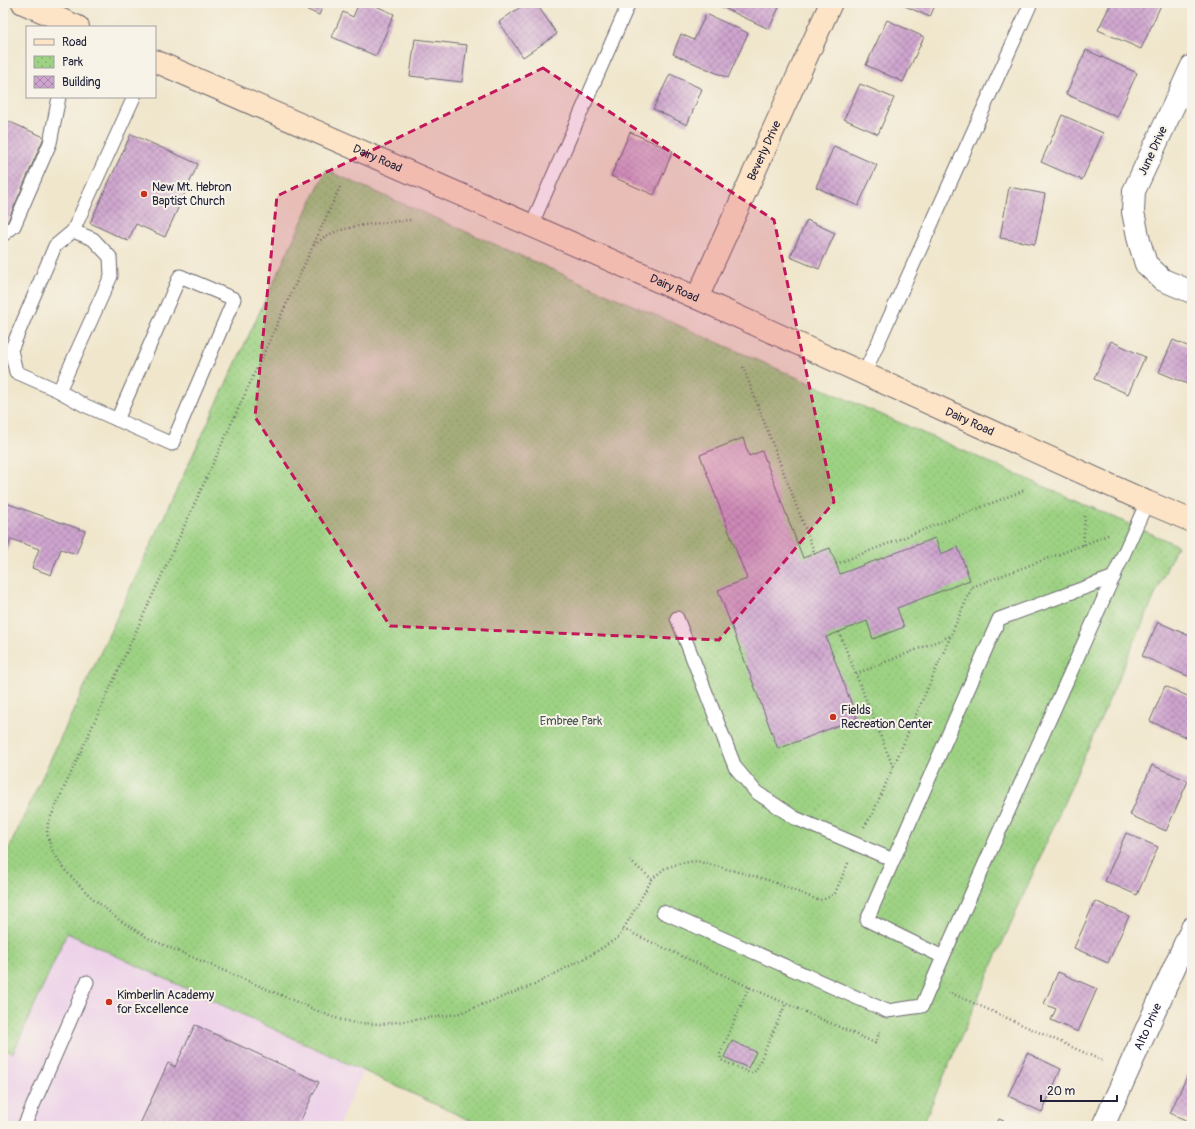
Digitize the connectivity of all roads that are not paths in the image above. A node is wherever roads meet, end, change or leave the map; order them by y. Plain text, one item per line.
1 (628, 3) edge
2 (831, 3) edge
3 (1031, 3) edge
4 (36, 6) edge
5 (76, 26) edge
6 (156, 61) edge
7 (1192, 66) edge
8 (59, 98) edge
9 (134, 98) edge
10 (532, 226) junction
11 (73, 231) junction
12 (3, 235) edge
13 (1192, 292) edge
14 (698, 298) junction
15 (864, 374) junction
16 (59, 391) junction
17 (117, 420) junction
18 (1147, 502) junction
19 (1192, 521) edge
20 (1114, 577) junction
21 (677, 618) dead end
22 (892, 860) junction
23 (663, 912) dead end
24 (1192, 928) edge
25 (943, 957) junction
26 (87, 982) dead end
27 (24, 1126) edge
28 (1103, 1126) edge

1 - 10 lane
2 - 14 street, Beverly Drive
3 - 15 lane
4 - 5 street
6 - 10 street, Dairy Road
7 - 13 street, June Drive
8 - 12 lane
9 - 11 lane
10 - 14 street, Dairy Road
11 - 16 lane
11 - 16 lane
14 - 15 street, Dairy Road
15 - 18 street, Dairy Road
16 - 17 lane
17 - 17 lane
18 - 19 street, Dairy Road
18 - 20 lane
20 - 22 lane
20 - 25 lane
21 - 22 lane
22 - 25 lane
23 - 25 lane
24 - 28 street, Alto Drive
26 - 27 lane

